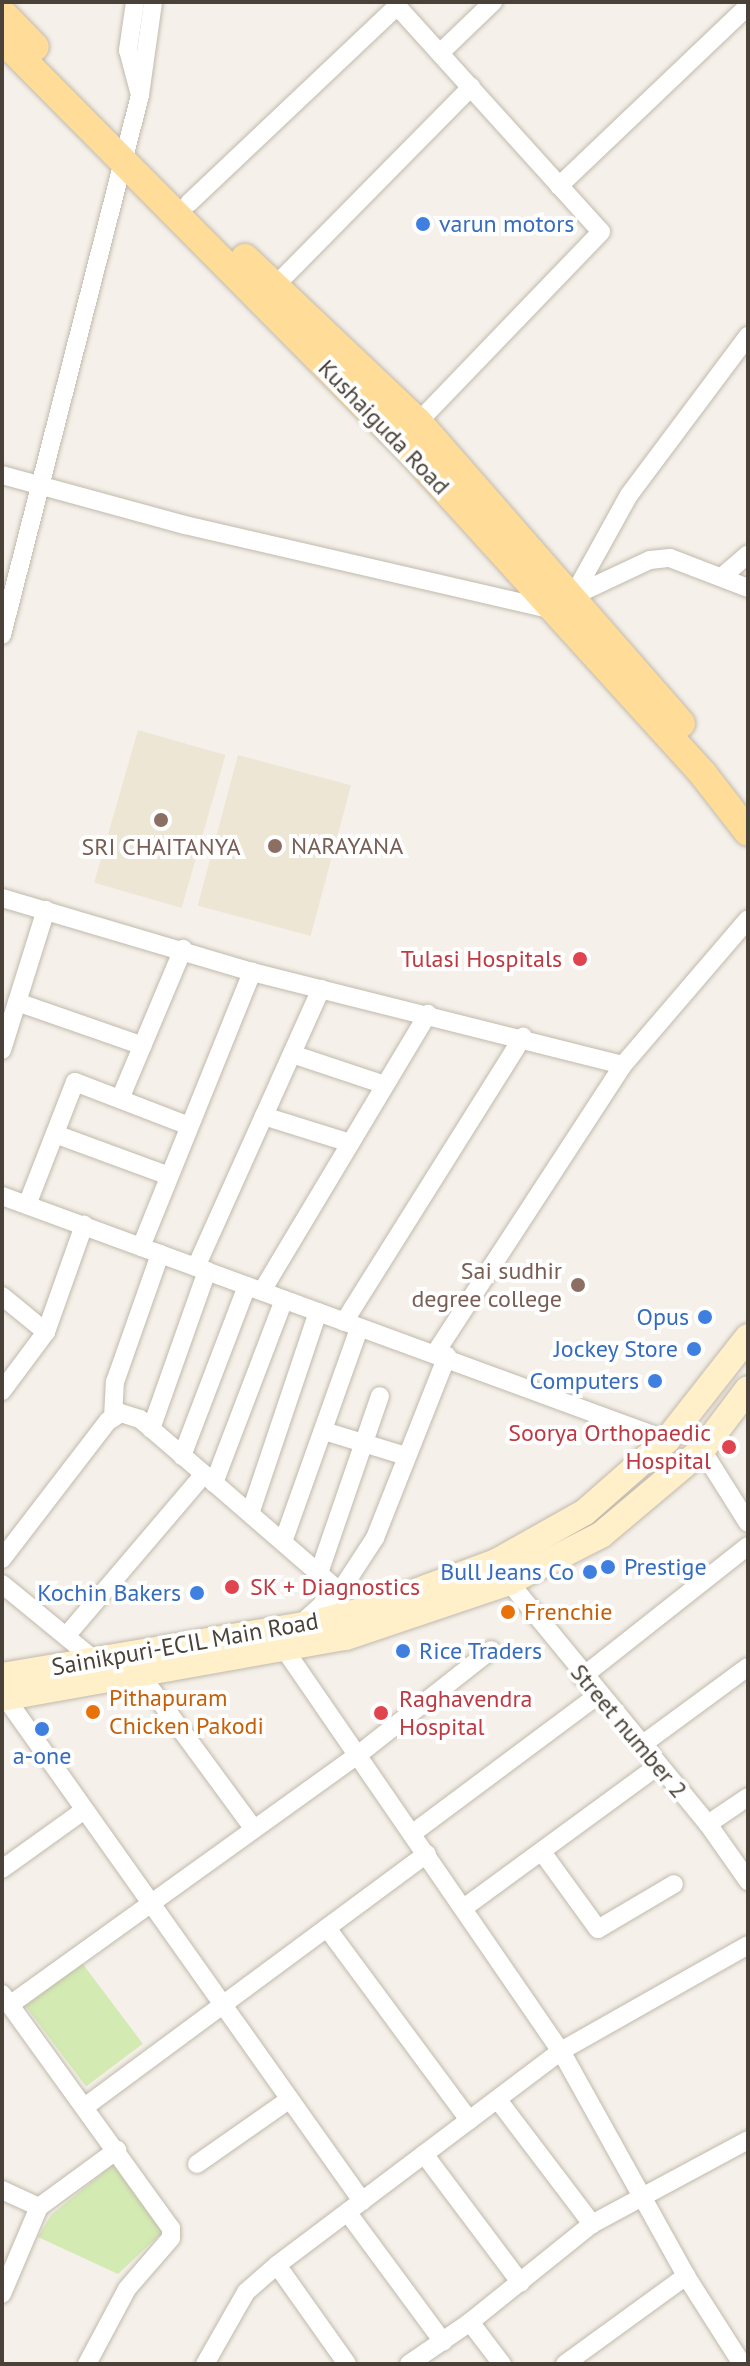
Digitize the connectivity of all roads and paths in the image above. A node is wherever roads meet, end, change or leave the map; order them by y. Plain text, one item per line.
1 (135, 2) edge
2 (153, 2) edge
3 (493, 2) edge
4 (396, 4) edge
5 (748, 6) edge
6 (2, 13) edge
7 (2, 39) edge
8 (440, 53) junction
9 (471, 87) junction
10 (140, 95) junction
11 (126, 152) junction
12 (559, 186) junction
13 (189, 203) junction
14 (274, 287) junction
15 (748, 336) edge
16 (418, 422) junction
17 (2, 475) edge
18 (42, 487) junction
19 (748, 554) edge
20 (723, 576) junction
21 (748, 588) edge
22 (563, 603) junction
23 (2, 635) edge
24 (748, 804) edge
25 (748, 832) edge
26 (2, 898) edge
27 (46, 910) junction
28 (748, 919) edge
29 (183, 949) junction
30 (252, 972) junction
31 (321, 989) junction
32 (17, 1002) junction
33 (428, 1014) junction
34 (523, 1037) junction
35 (143, 1046) junction
36 (2, 1050) edge
37 (292, 1054) junction
38 (623, 1065) junction
39 (385, 1085) junction
40 (120, 1099) junction
41 (264, 1116) junction
42 (189, 1126) junction
43 (55, 1134) junction
44 (350, 1143) junction
45 (169, 1176) junction
46 (2, 1196) edge
47 (27, 1205) junction
48 (84, 1225) junction
49 (141, 1247) junction
50 (160, 1254) junction
51 (202, 1269) junction
52 (255, 1289) junction
53 (2, 1296) edge
54 (284, 1300) junction
55 (318, 1312) junction
56 (351, 1325) junction
57 (46, 1332) junction
58 (748, 1337) edge
59 (442, 1354) junction
60 (748, 1389) edge
61 (2, 1391) edge
62 (380, 1396) dead end
63 (113, 1418) junction
64 (151, 1429) junction
65 (324, 1431) junction
66 (667, 1440) junction
67 (364, 1443) junction
68 (702, 1450) junction
69 (182, 1456) junction
70 (406, 1456) junction
71 (209, 1479) junction
72 (251, 1511) junction
73 (748, 1523) edge
74 (283, 1542) junction
75 (748, 1546) edge
76 (2, 1559) edge
77 (319, 1573) junction
78 (509, 1582) junction
79 (2, 1584) edge
80 (338, 1590) junction
81 (300, 1625) junction
82 (67, 1635) junction
83 (285, 1650) junction
84 (491, 1650) dead end
85 (748, 1667) edge
86 (117, 1672) junction
87 (582, 1677) junction
88 (3, 1691) edge
89 (598, 1695) junction
90 (643, 1744) junction
91 (359, 1754) junction
92 (659, 1765) junction
93 (748, 1797) edge
94 (83, 1811) junction
95 (708, 1824) junction
96 (253, 1828) junction
97 (413, 1833) junction
98 (542, 1852) junction
99 (427, 1854) junction
100 (2, 1869) edge
101 (748, 1881) edge
102 (674, 1884) dead end
103 (149, 1901) junction
104 (465, 1907) junction
105 (327, 1928) junction
106 (748, 1945) edge
107 (6, 1999) edge
108 (223, 2005) junction
109 (561, 2051) junction
110 (290, 2099) junction
111 (498, 2100) junction
112 (86, 2106) junction
113 (469, 2120) junction
114 (748, 2140) edge
115 (117, 2150) junction
116 (424, 2154) junction
117 (197, 2164) dead end
118 (2, 2190) edge
119 (644, 2194) junction
120 (39, 2207) junction
121 (355, 2207) junction
122 (592, 2224) junction
123 (277, 2265) junction
124 (686, 2276) junction
125 (521, 2283) junction
126 (2, 2294) edge
127 (470, 2322) junction
128 (748, 2338) edge
129 (443, 2342) junction
130 (736, 2356) edge
131 (94, 2361) edge
132 (205, 2364) edge
133 (347, 2364) edge
134 (409, 2364) edge
135 (502, 2364) edge
136 (565, 2364) edge

1 - 10 street
2 - 10 street
3 - 8 street
4 - 8 street
4 - 13 street
5 - 12 street
6 - 11 main road, Kushaiguda Road
7 - 11 main road, Kushaiguda Road
8 - 9 street
9 - 12 street
9 - 14 street
10 - 11 street
11 - 13 main road, Kushaiguda Road
11 - 18 street
11 - 22 main road, Kushaiguda Road
12 - 16 street
13 - 14 main road, Kushaiguda Road
14 - 16 main road, Kushaiguda Road
15 - 22 street
16 - 22 main road, Kushaiguda Road
17 - 18 street
18 - 22 street
18 - 23 street
19 - 20 street
20 - 21 street
20 - 22 street
22 - 24 main road, Kushaiguda Road
22 - 25 main road, Kushaiguda Road
26 - 27 street
27 - 29 street
27 - 32 street
28 - 38 street
29 - 30 street
29 - 35 street
30 - 31 street
30 - 42 street
31 - 33 street
31 - 37 street
32 - 35 street
32 - 36 street
33 - 34 street
33 - 39 street
34 - 38 street
34 - 56 street
35 - 40 street
37 - 39 street
37 - 41 street
38 - 59 street
39 - 44 street
40 - 42 street
40 - 43 street
41 - 44 street
41 - 51 street
42 - 45 street
43 - 45 street
43 - 47 street
44 - 52 street
45 - 49 street
46 - 47 street
47 - 48 street
48 - 49 street
48 - 57 street
49 - 50 street
50 - 51 street
50 - 63 street
51 - 52 street
51 - 64 street
52 - 54 street
52 - 69 street
53 - 57 street
54 - 55 street
54 - 71 street
55 - 56 street
55 - 72 street
56 - 59 street
56 - 65 street
57 - 61 street
58 - 66 main road, Sainikpuri-ECIL Main Road
59 - 66 street
59 - 70 street
60 - 68 main road, Sainikpuri-ECIL Main Road
62 - 67 street
63 - 64 street
63 - 76 street
64 - 69 street
65 - 67 street
65 - 74 street
66 - 81 main road, Sainikpuri-ECIL Main Road
67 - 70 street
67 - 77 street
68 - 73 street
68 - 78 main road, Sainikpuri-ECIL Main Road
69 - 71 street
70 - 80 street
71 - 72 street
71 - 82 street
72 - 74 street
74 - 77 street
75 - 87 street
77 - 80 street
78 - 83 main road, Sainikpuri-ECIL Main Road
78 - 87 street, Street number 2
79 - 82 street
80 - 81 street
81 - 86 main road, Sainikpuri-ECIL Main Road
82 - 86 street
83 - 86 main road, Sainikpuri-ECIL Main Road
83 - 91 street
84 - 91 street
85 - 90 street
86 - 88 main road, Sainikpuri-ECIL Main Road
86 - 96 street
87 - 89 street, Street number 2
88 - 94 street
89 - 90 street, Street number 2
89 - 97 street
90 - 92 street, Street number 2
91 - 96 street
91 - 97 street
92 - 95 street, Street number 2
92 - 98 street
93 - 95 street
94 - 100 street
94 - 103 street
95 - 101 street, Street number 2
96 - 103 street
97 - 99 street
98 - 102 street
98 - 104 street
99 - 104 street
99 - 105 street
103 - 107 street
103 - 108 street
104 - 109 street
105 - 108 street
105 - 113 street
106 - 109 street
107 - 112 street
108 - 110 street
108 - 112 street
109 - 111 street
109 - 119 street
110 - 117 street
110 - 121 street
111 - 113 street
111 - 122 street
112 - 115 street
113 - 116 street
114 - 119 street
115 - 120 street
115 - 131 street
116 - 121 street
116 - 125 street
118 - 120 street
119 - 122 street
119 - 124 street
120 - 126 street
121 - 123 street
121 - 129 street
122 - 125 street
123 - 132 street
123 - 133 street
124 - 130 street
124 - 136 street
125 - 127 street
127 - 129 street
127 - 135 street
128 - 130 street
129 - 134 street

